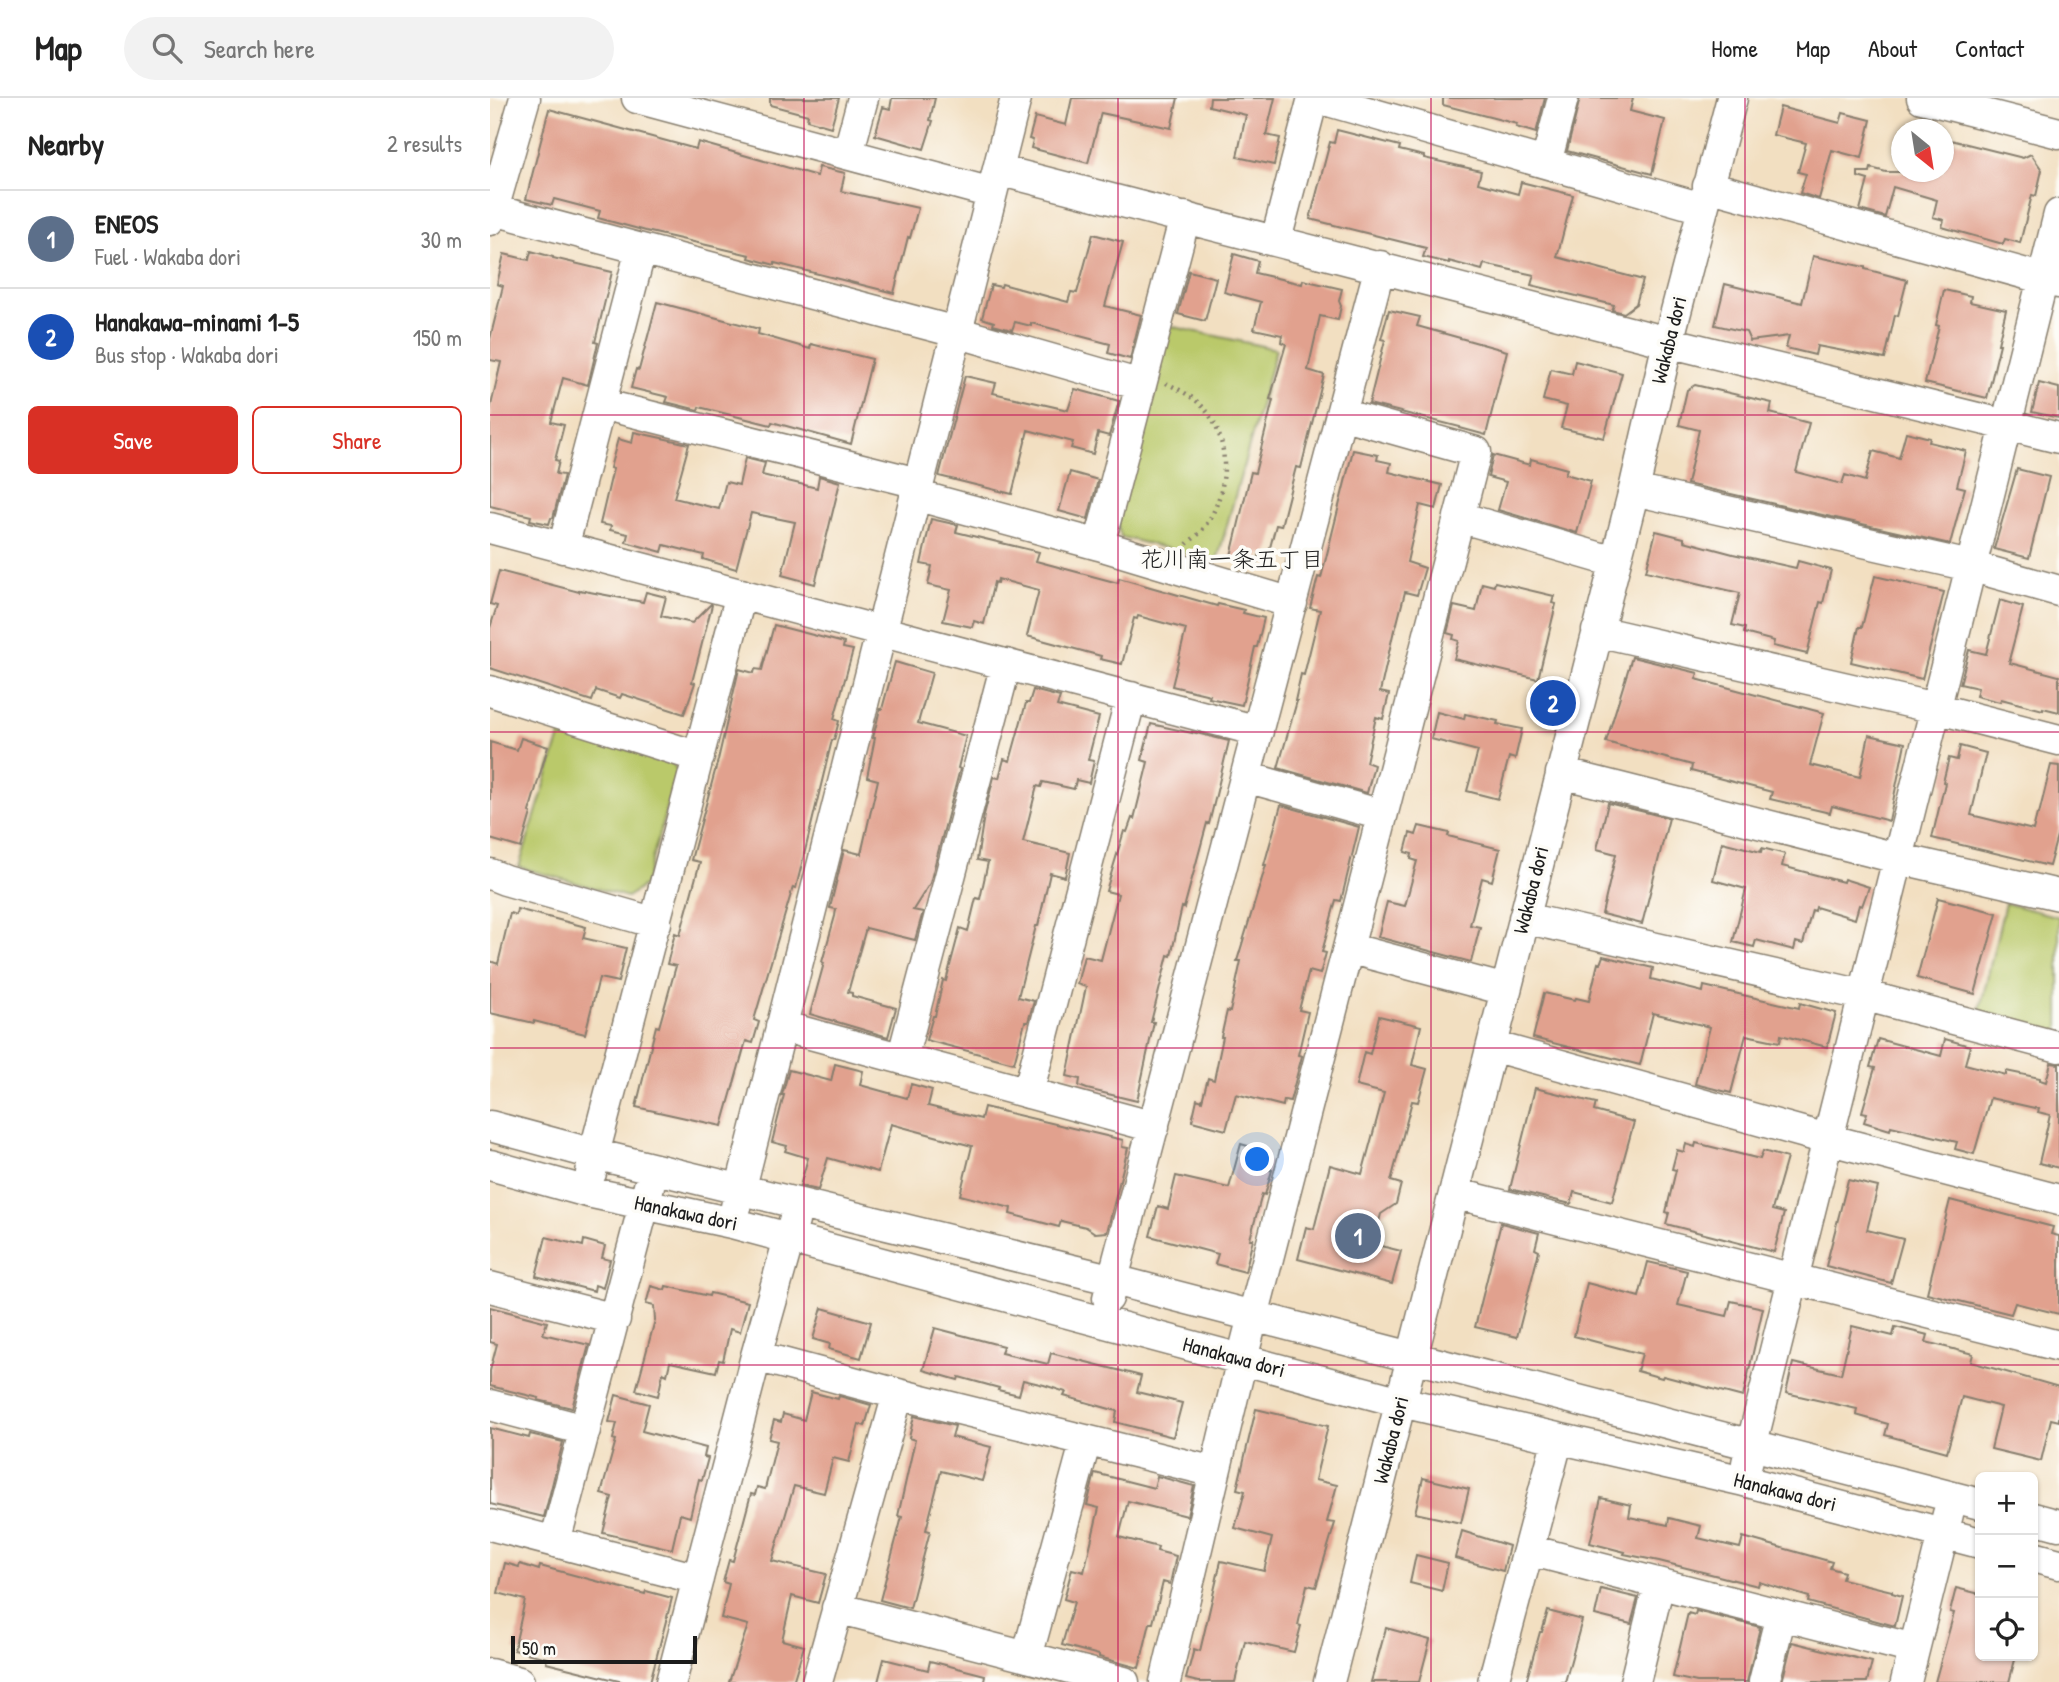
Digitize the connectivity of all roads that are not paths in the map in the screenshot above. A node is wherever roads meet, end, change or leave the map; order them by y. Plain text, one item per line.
1 (525, 98) edge
2 (637, 98) edge
3 (863, 98) edge
4 (1016, 98) edge
5 (1316, 98) edge
6 (1563, 98) edge
7 (1732, 98) edge
8 (1922, 98) edge
9 (2059, 133) edge
10 (848, 155) junction
11 (1546, 163) junction
12 (995, 181) junction
13 (1705, 197) junction
14 (491, 213) edge
15 (2059, 214) edge
16 (1185, 217) junction
17 (1276, 240) junction
18 (641, 249) junction
19 (1380, 266) junction
20 (2051, 281) edge
21 (956, 332) junction
22 (1668, 342) junction
23 (1151, 383) junction
24 (601, 404) junction
25 (1341, 414) junction
26 (2005, 425) junction
27 (2059, 438) edge
28 (917, 489) junction
29 (1634, 490) junction
30 (1459, 517) junction
31 (490, 528) edge
32 (1099, 545) junction
33 (563, 548) junction
34 (1615, 562) junction
35 (1970, 566) junction
36 (2059, 591) edge
37 (741, 594) junction
38 (1292, 603) junction
39 (881, 631) junction
40 (1597, 631) junction
41 (1006, 664) junction
42 (490, 691) edge
43 (1131, 697) junction
44 (1934, 708) junction
45 (1258, 731) junction
46 (2059, 740) edge
47 (699, 757) junction
48 (1561, 773) junction
49 (1246, 778) junction
50 (1382, 815) junction
51 (1897, 858) junction
52 (490, 874) edge
53 (2059, 895) edge
54 (1524, 918) junction
55 (656, 923) junction
56 (1348, 948) junction
57 (1506, 990) junction
58 (1863, 995) junction
59 (781, 1026) junction
60 (1492, 1046) junction
61 (2059, 1047) edge
62 (902, 1059) junction
63 (1028, 1093) junction
64 (490, 1126) edge
65 (1154, 1127) junction
66 (1827, 1139) junction
67 (594, 1154) junction
68 (490, 1165) edge
69 (652, 1168) junction
70 (741, 1190) junction
71 (588, 1192) junction
72 (1454, 1193) junction
73 (2059, 1200) edge
74 (645, 1204) junction
75 (798, 1204) junction
76 (732, 1223) junction
77 (790, 1238) junction
78 (1792, 1278) junction
79 (1114, 1280) junction
80 (490, 1287) edge
81 (1253, 1316) junction
82 (615, 1319) junction
83 (1101, 1321) junction
84 (2059, 1346) edge
85 (756, 1356) junction
86 (1412, 1357) junction
87 (1242, 1359) junction
88 (898, 1394) junction
89 (1401, 1402) junction
90 (490, 1405) edge
91 (585, 1430) junction
92 (1558, 1438) junction
93 (1087, 1440) junction
94 (1751, 1445) junction
95 (1215, 1472) junction
96 (1744, 1481) junction
97 (1966, 1501) edge
98 (2038, 1519) edge
99 (2059, 1524) edge
100 (490, 1525) edge
101 (1943, 1533) junction
102 (555, 1542) junction
103 (1975, 1542) edge
104 (1528, 1550) junction
105 (2038, 1558) edge
106 (2059, 1564) edge
107 (698, 1579) junction
108 (1659, 1584) junction
109 (838, 1608) junction
110 (1781, 1615) junction
111 (1914, 1649) junction
112 (1027, 1657) junction
113 (490, 1674) edge
114 (519, 1682) edge
115 (671, 1682) edge
116 (817, 1682) edge
117 (1124, 1682) edge
118 (1165, 1682) edge
119 (1329, 1682) edge
120 (1493, 1682) edge
121 (1635, 1682) edge
122 (1764, 1682) edge
123 (1906, 1682) edge

1 - 14 street
2 - 10 street
3 - 10 street
4 - 12 street
5 - 11 street
5 - 17 street
6 - 11 street
7 - 13 street, Wakaba dori
8 - 9 street
10 - 12 street
11 - 13 street
12 - 16 street
12 - 21 street
13 - 20 street
13 - 22 street, Wakaba dori
14 - 18 street
15 - 20 street
16 - 17 street
16 - 23 street
17 - 19 street
18 - 21 street
18 - 24 street
19 - 22 street
19 - 25 street
20 - 26 street
21 - 23 street
21 - 28 street
22 - 26 street
22 - 29 street, Wakaba dori
23 - 32 street
24 - 28 street
24 - 33 street
25 - 30 street
25 - 38 street
26 - 27 street
26 - 35 street
28 - 32 street
28 - 39 street
29 - 34 street, Wakaba dori
29 - 35 street
30 - 34 street
30 - 50 street
31 - 33 street
32 - 38 street
33 - 37 street
34 - 40 street, Wakaba dori
35 - 36 street
35 - 44 street
37 - 39 street
37 - 47 street
38 - 45 street
39 - 41 street
39 - 59 street
40 - 44 street
40 - 48 street, Wakaba dori
41 - 43 street
41 - 62 street
42 - 47 street
43 - 45 street
43 - 63 street
44 - 46 street
44 - 51 street
45 - 49 street
47 - 55 street
48 - 51 street
48 - 54 street, Wakaba dori
49 - 50 street
49 - 65 street
50 - 56 street
51 - 53 street
51 - 58 street
52 - 55 street
54 - 57 street, Wakaba dori
54 - 58 street
55 - 67 street
56 - 57 street
56 - 81 street
57 - 60 street, Wakaba dori
58 - 61 street
58 - 66 street
59 - 62 street
59 - 70 street
60 - 66 street
60 - 72 street, Wakaba dori
62 - 63 street
63 - 65 street
64 - 67 street, Hanakawa dori
65 - 79 street
66 - 73 street
66 - 78 street
67 - 69 street, Hanakawa dori
67 - 71 street
68 - 71 street, Hanakawa dori
69 - 70 street, Hanakawa dori
69 - 74 street
70 - 75 street, Hanakawa dori
70 - 76 street
71 - 74 street, Hanakawa dori
72 - 78 street
72 - 86 street, Wakaba dori
74 - 76 street, Hanakawa dori
74 - 82 street
75 - 77 street
75 - 79 street, Hanakawa dori
76 - 77 street, Hanakawa dori
77 - 83 street, Hanakawa dori
77 - 85 street
78 - 84 street
78 - 94 street
79 - 81 street, Hanakawa dori
79 - 83 street
80 - 82 street
81 - 86 street, Hanakawa dori
81 - 87 street
82 - 91 street
83 - 87 street, Hanakawa dori
85 - 88 street
85 - 107 street
86 - 89 street, Wakaba dori
86 - 94 street, Hanakawa dori
87 - 89 street, Hanakawa dori
87 - 95 street
88 - 93 street
88 - 109 street
89 - 92 street, Hanakawa dori
89 - 119 street, Wakaba dori
90 - 91 street
91 - 102 street
92 - 96 street, Hanakawa dori
92 - 104 street
93 - 95 street
93 - 112 street
94 - 96 street
94 - 97 street, Hanakawa dori
95 - 118 street
96 - 101 street, Hanakawa dori
97 - 101 street
98 - 99 street
100 - 102 street
101 - 103 street, Hanakawa dori
101 - 111 street
102 - 107 street
104 - 108 street
104 - 120 street
105 - 106 street
107 - 115 street
108 - 110 street
108 - 121 street
109 - 112 street
109 - 116 street
110 - 111 street
110 - 122 street
111 - 123 street
112 - 117 street
113 - 114 street

